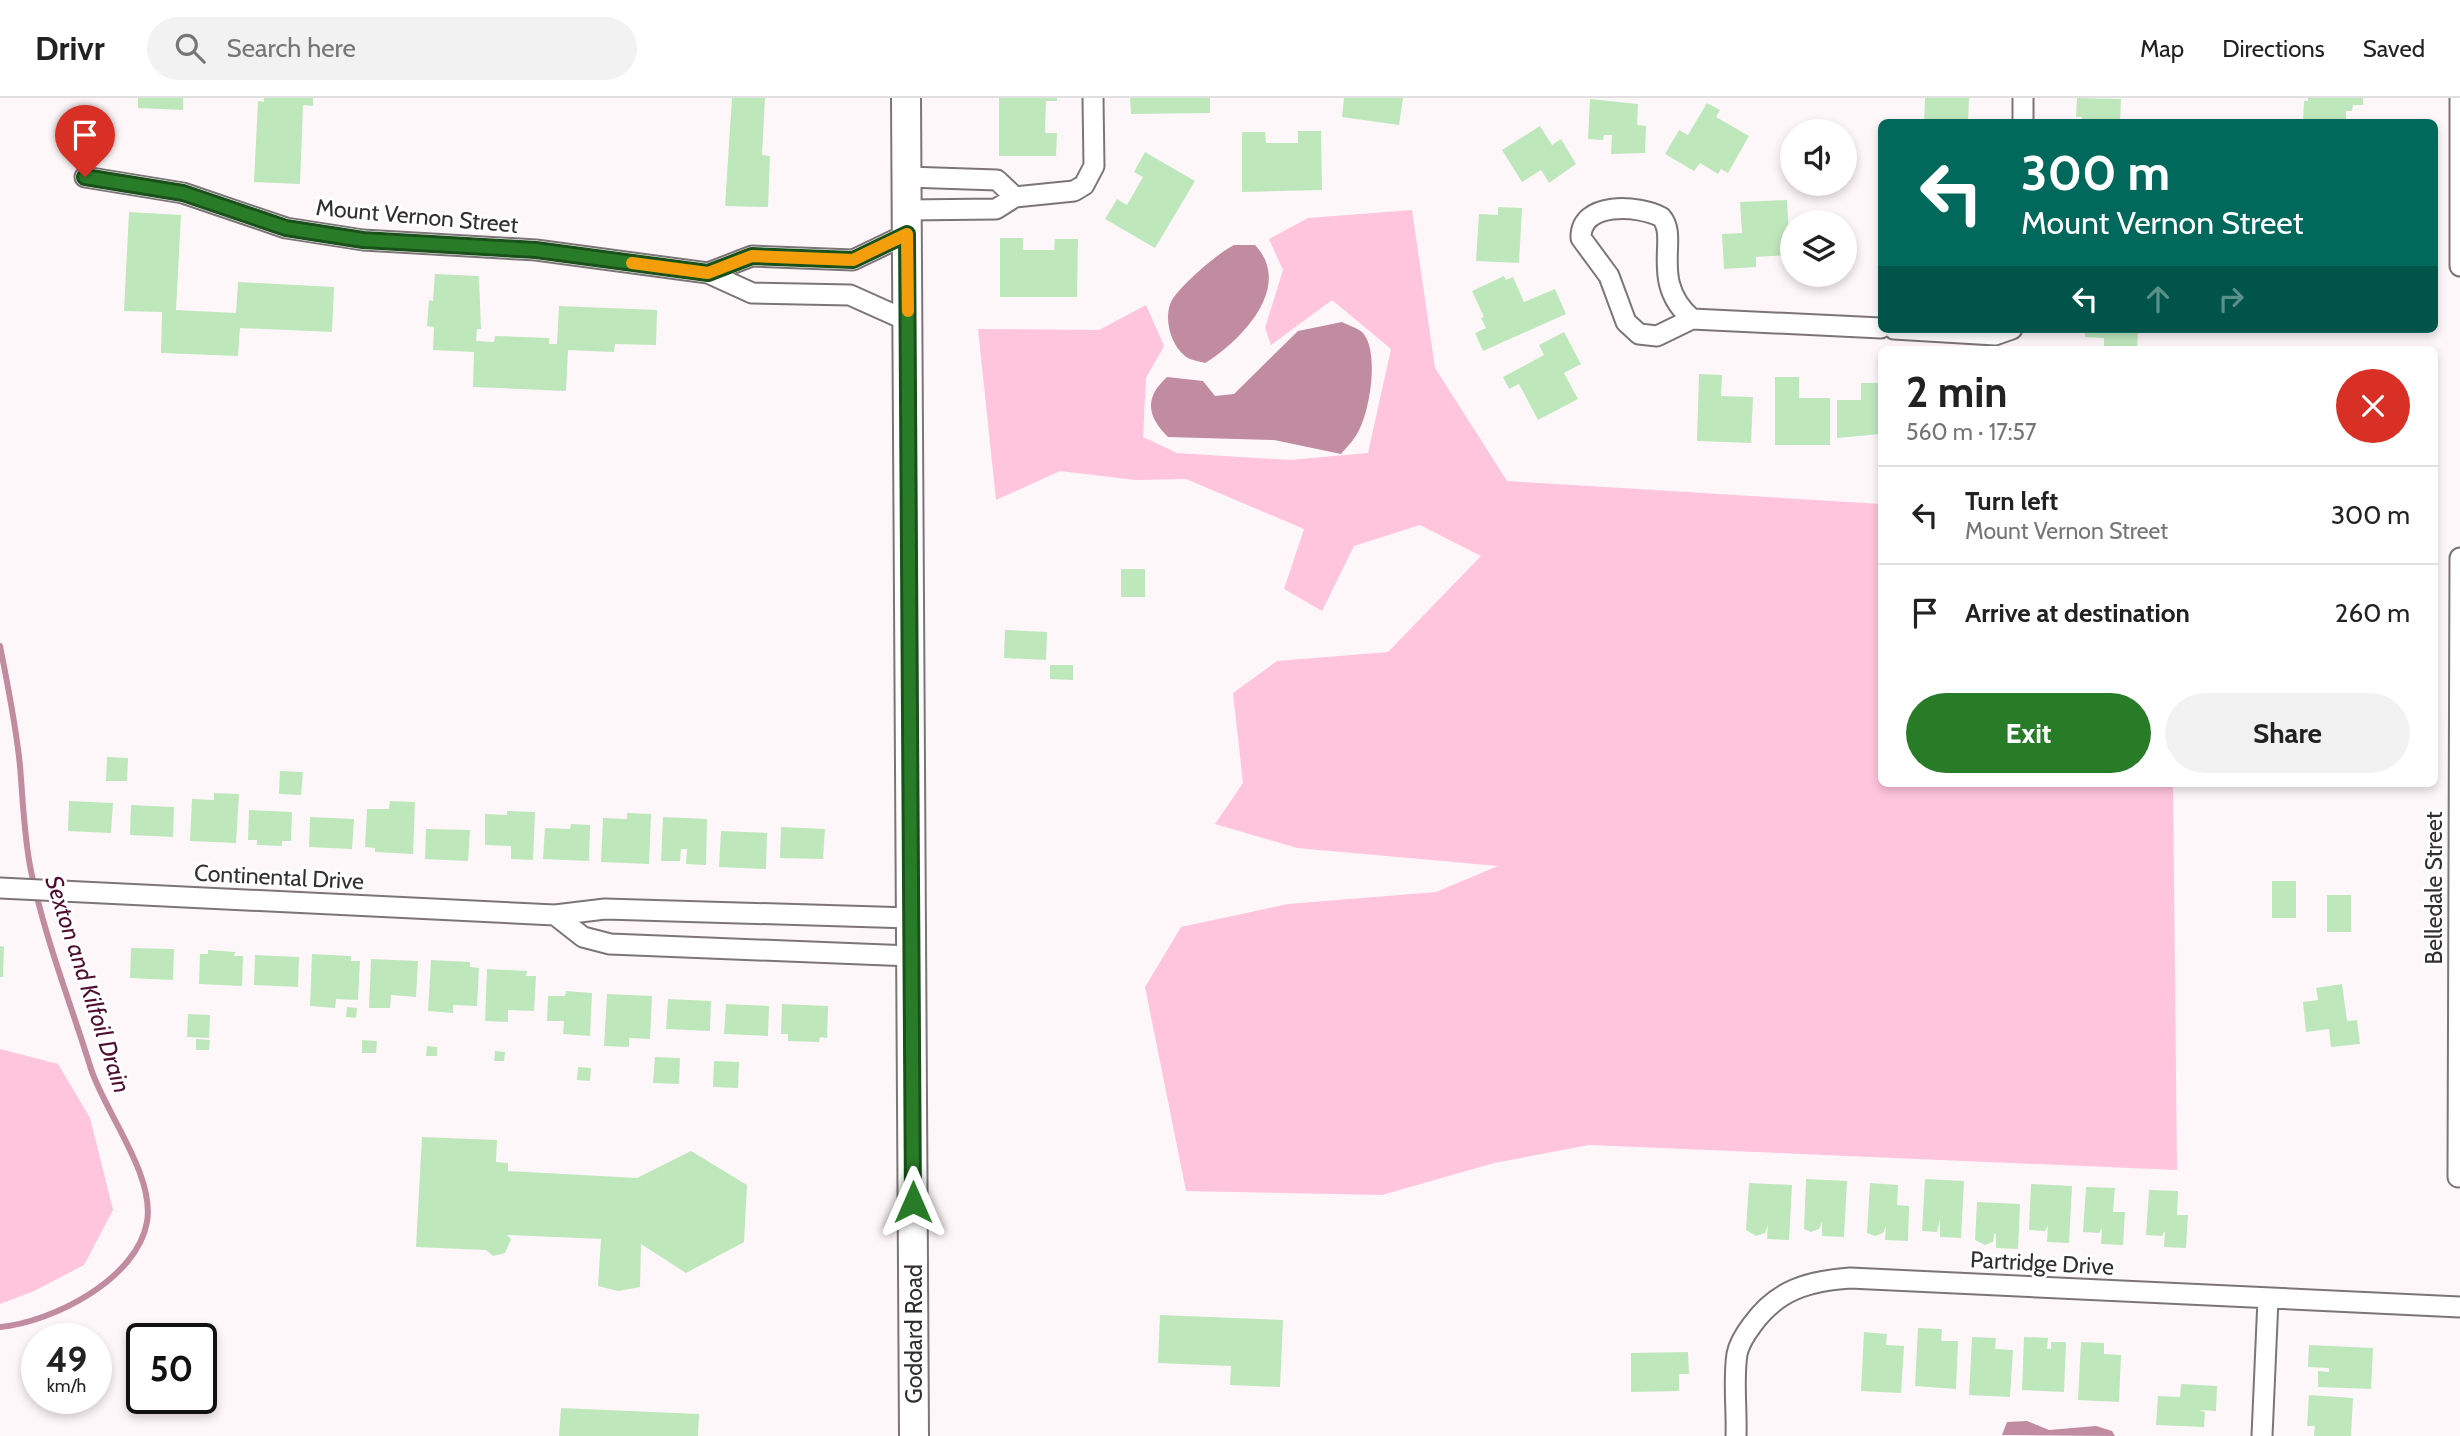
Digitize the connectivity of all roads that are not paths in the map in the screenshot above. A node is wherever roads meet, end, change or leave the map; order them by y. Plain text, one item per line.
1 (906, 98) edge
2 (1093, 98) edge
3 (2023, 98) edge
4 (2460, 98) edge
5 (2023, 119) edge
6 (85, 177) dead end
7 (907, 177) junction
8 (1015, 197) junction
9 (907, 222) junction
10 (2460, 266) edge
11 (708, 273) junction
12 (1692, 319) junction
13 (908, 321) junction
14 (1878, 328) edge
15 (1961, 333) edge
16 (2001, 333) edge
17 (2460, 558) edge
18 (8, 889) edge
19 (555, 915) junction
20 (911, 918) junction
21 (912, 956) junction
22 (2458, 1177) dead end
23 (2268, 1299) junction
24 (2460, 1307) edge
25 (914, 1436) edge
26 (1737, 1436) edge
27 (2262, 1436) edge

1 - 7 main road, Goddard Road
2 - 8 street
3 - 5 street
4 - 10 street
6 - 11 street, Mount Vernon Street
7 - 8 street
7 - 9 main road, Goddard Road
8 - 9 street
9 - 11 street, Mount Vernon Street
9 - 13 main road, Goddard Road
11 - 13 street, Mount Vernon Street
12 - 12 street
12 - 14 street
13 - 20 main road, Goddard Road
15 - 16 street
17 - 22 street, Belledale Street
18 - 19 street, Continental Drive
19 - 20 street, Continental Drive
19 - 21 street
20 - 21 main road, Goddard Road
21 - 25 main road, Goddard Road
23 - 24 street, Partridge Drive
23 - 26 street, Partridge Drive
23 - 27 street

